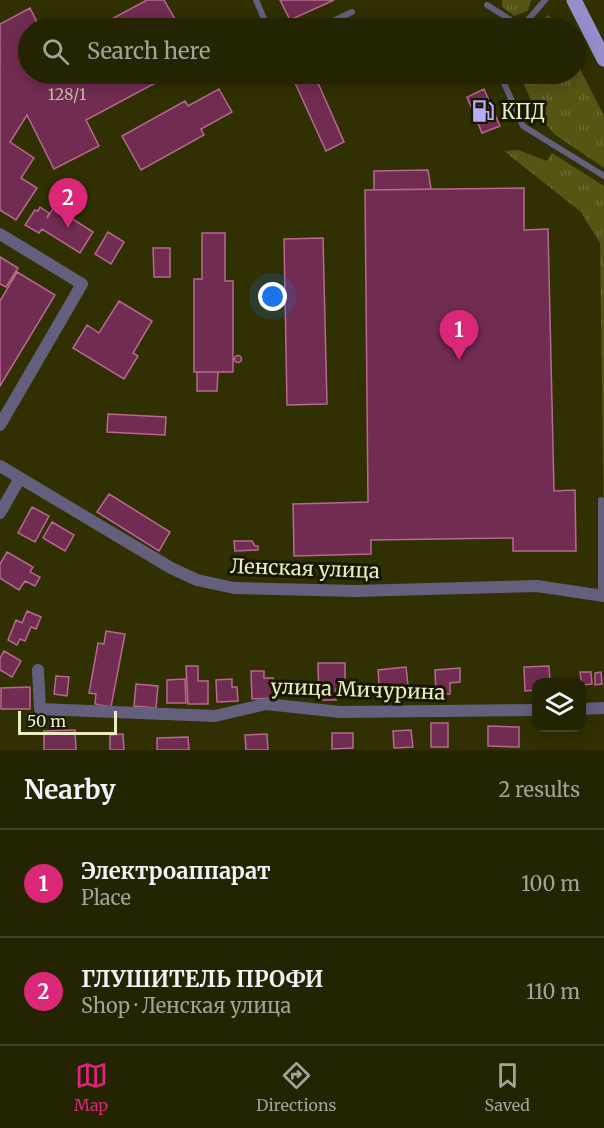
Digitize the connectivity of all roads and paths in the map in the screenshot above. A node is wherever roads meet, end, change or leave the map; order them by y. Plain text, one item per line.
1 (256, 0) edge
2 (545, 0) edge
3 (574, 0) edge
4 (487, 5) dead end
5 (352, 12) dead end
6 (264, 18) edge
7 (339, 18) edge
8 (506, 18) edge
9 (530, 18) edge
10 (583, 18) edge
11 (586, 24) edge
12 (604, 59) edge
13 (504, 84) edge
14 (604, 176) edge
15 (0, 234) edge
16 (0, 425) edge
17 (0, 466) edge
18 (20, 478) junction
19 (601, 500) dead end
20 (0, 513) edge
21 (603, 595) edge
22 (38, 669) dead end
23 (604, 708) edge
24 (586, 709) edge
25 (532, 710) edge

1 - 6 lane
2 - 9 lane
3 - 10 main road
4 - 8 lane
5 - 7 lane
11 - 12 main road
13 - 14 lane
15 - 16 street
17 - 18 street, Ленская улица
18 - 20 street
18 - 21 street, Ленская улица
19 - 21 lane
22 - 25 street, улица Мичурина
23 - 24 street

